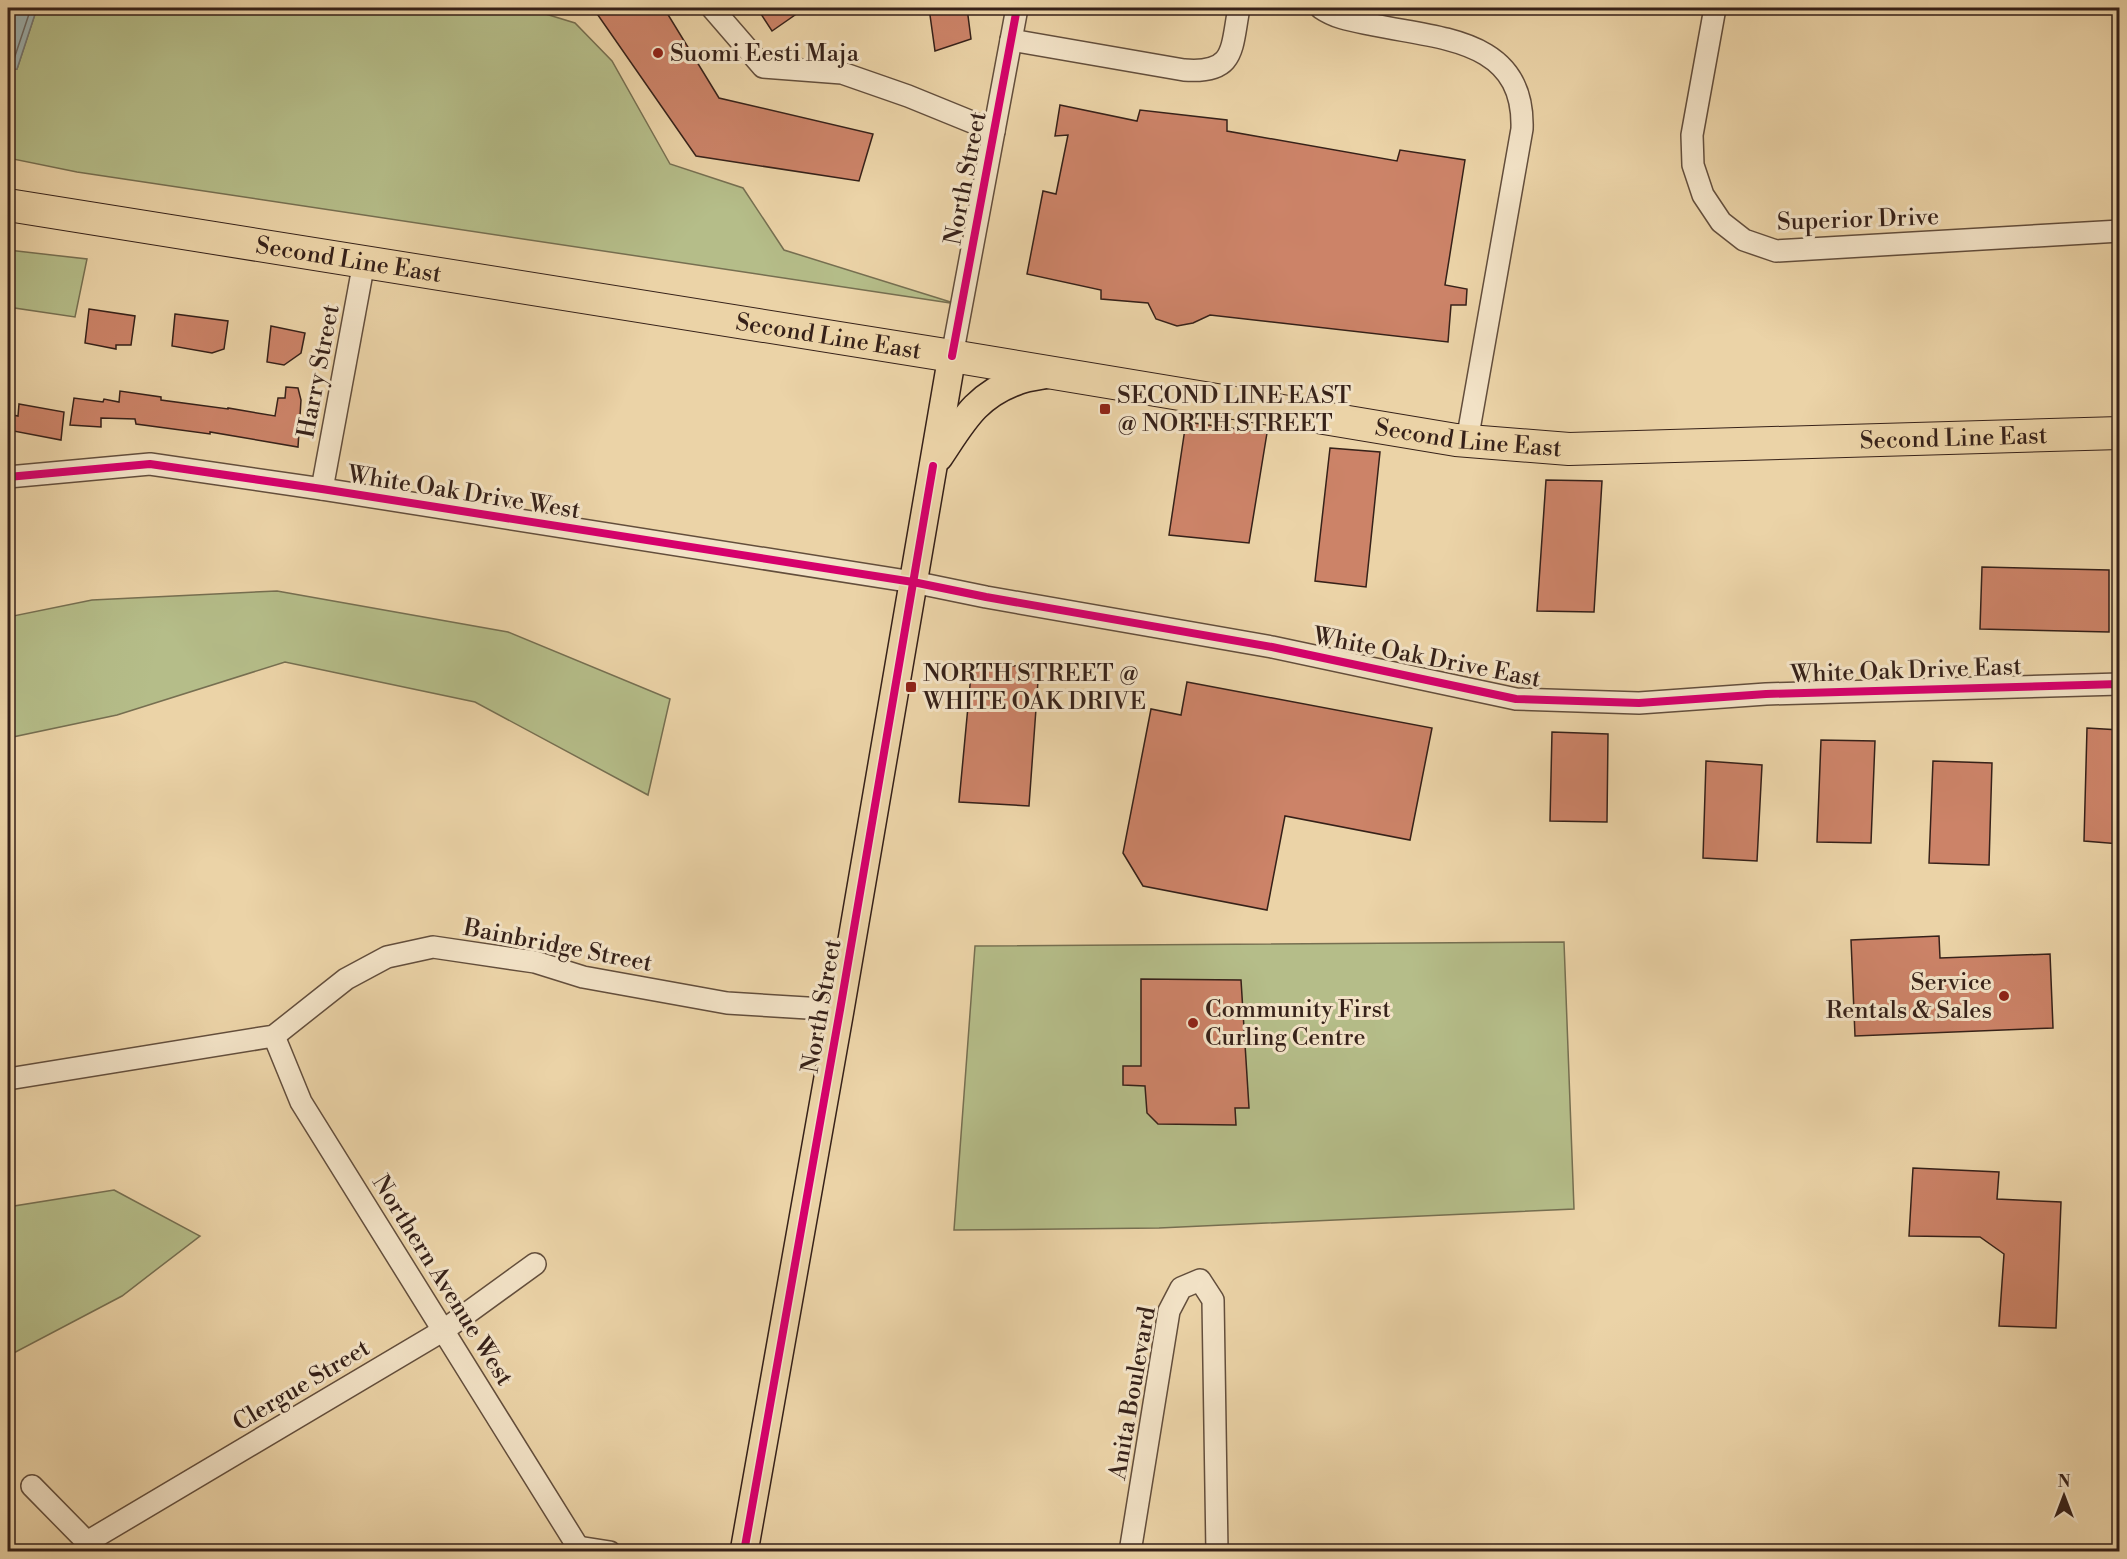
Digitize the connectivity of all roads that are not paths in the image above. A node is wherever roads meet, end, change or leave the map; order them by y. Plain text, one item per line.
1 (712, 8) edge
2 (1017, 8) edge
3 (1239, 8) edge
4 (1321, 8) edge
5 (1715, 8) edge
6 (722, 16) edge
7 (1011, 40) junction
8 (994, 131) junction
9 (8, 205) edge
10 (2120, 231) edge
11 (364, 262) junction
12 (952, 356) junction
13 (1053, 373) junction
14 (2120, 433) edge
15 (1467, 441) junction
16 (933, 466) junction
17 (8, 477) edge
18 (322, 489) junction
19 (914, 582) junction
20 (2120, 684) edge
21 (840, 1010) junction
22 (274, 1036) junction
23 (8, 1079) edge
24 (535, 1264) dead end
25 (444, 1330) junction
26 (32, 1486) dead end
27 (90, 1547) edge
28 (574, 1549) edge
29 (610, 1551) edge
30 (744, 1551) edge
31 (1130, 1551) edge
32 (1217, 1551) edge

1 - 6 street
2 - 7 street, North Street
3 - 7 street
4 - 15 street
5 - 10 street, Superior Drive
6 - 8 street
7 - 8 street, North Street
8 - 12 street, North Street
9 - 11 highway, Second Line East
11 - 12 highway, Second Line East
11 - 18 street, Harry Street
12 - 13 highway, Second Line East
12 - 16 main road, North Street
13 - 15 highway, Second Line East
13 - 16 main road
14 - 15 highway, Second Line East
16 - 19 main road, North Street
17 - 18 street, White Oak Drive West
18 - 19 street, White Oak Drive West
19 - 20 street, White Oak Drive East
19 - 21 main road, North Street
21 - 22 street, Bainbridge Street
21 - 30 main road, North Street
22 - 23 street, Bainbridge Street
22 - 25 street, Northern Avenue West
24 - 25 street, Clergue Street
25 - 27 street, Clergue Street
25 - 28 street, Northern Avenue West
26 - 27 street
28 - 29 street
31 - 32 street, Anita Boulevard

